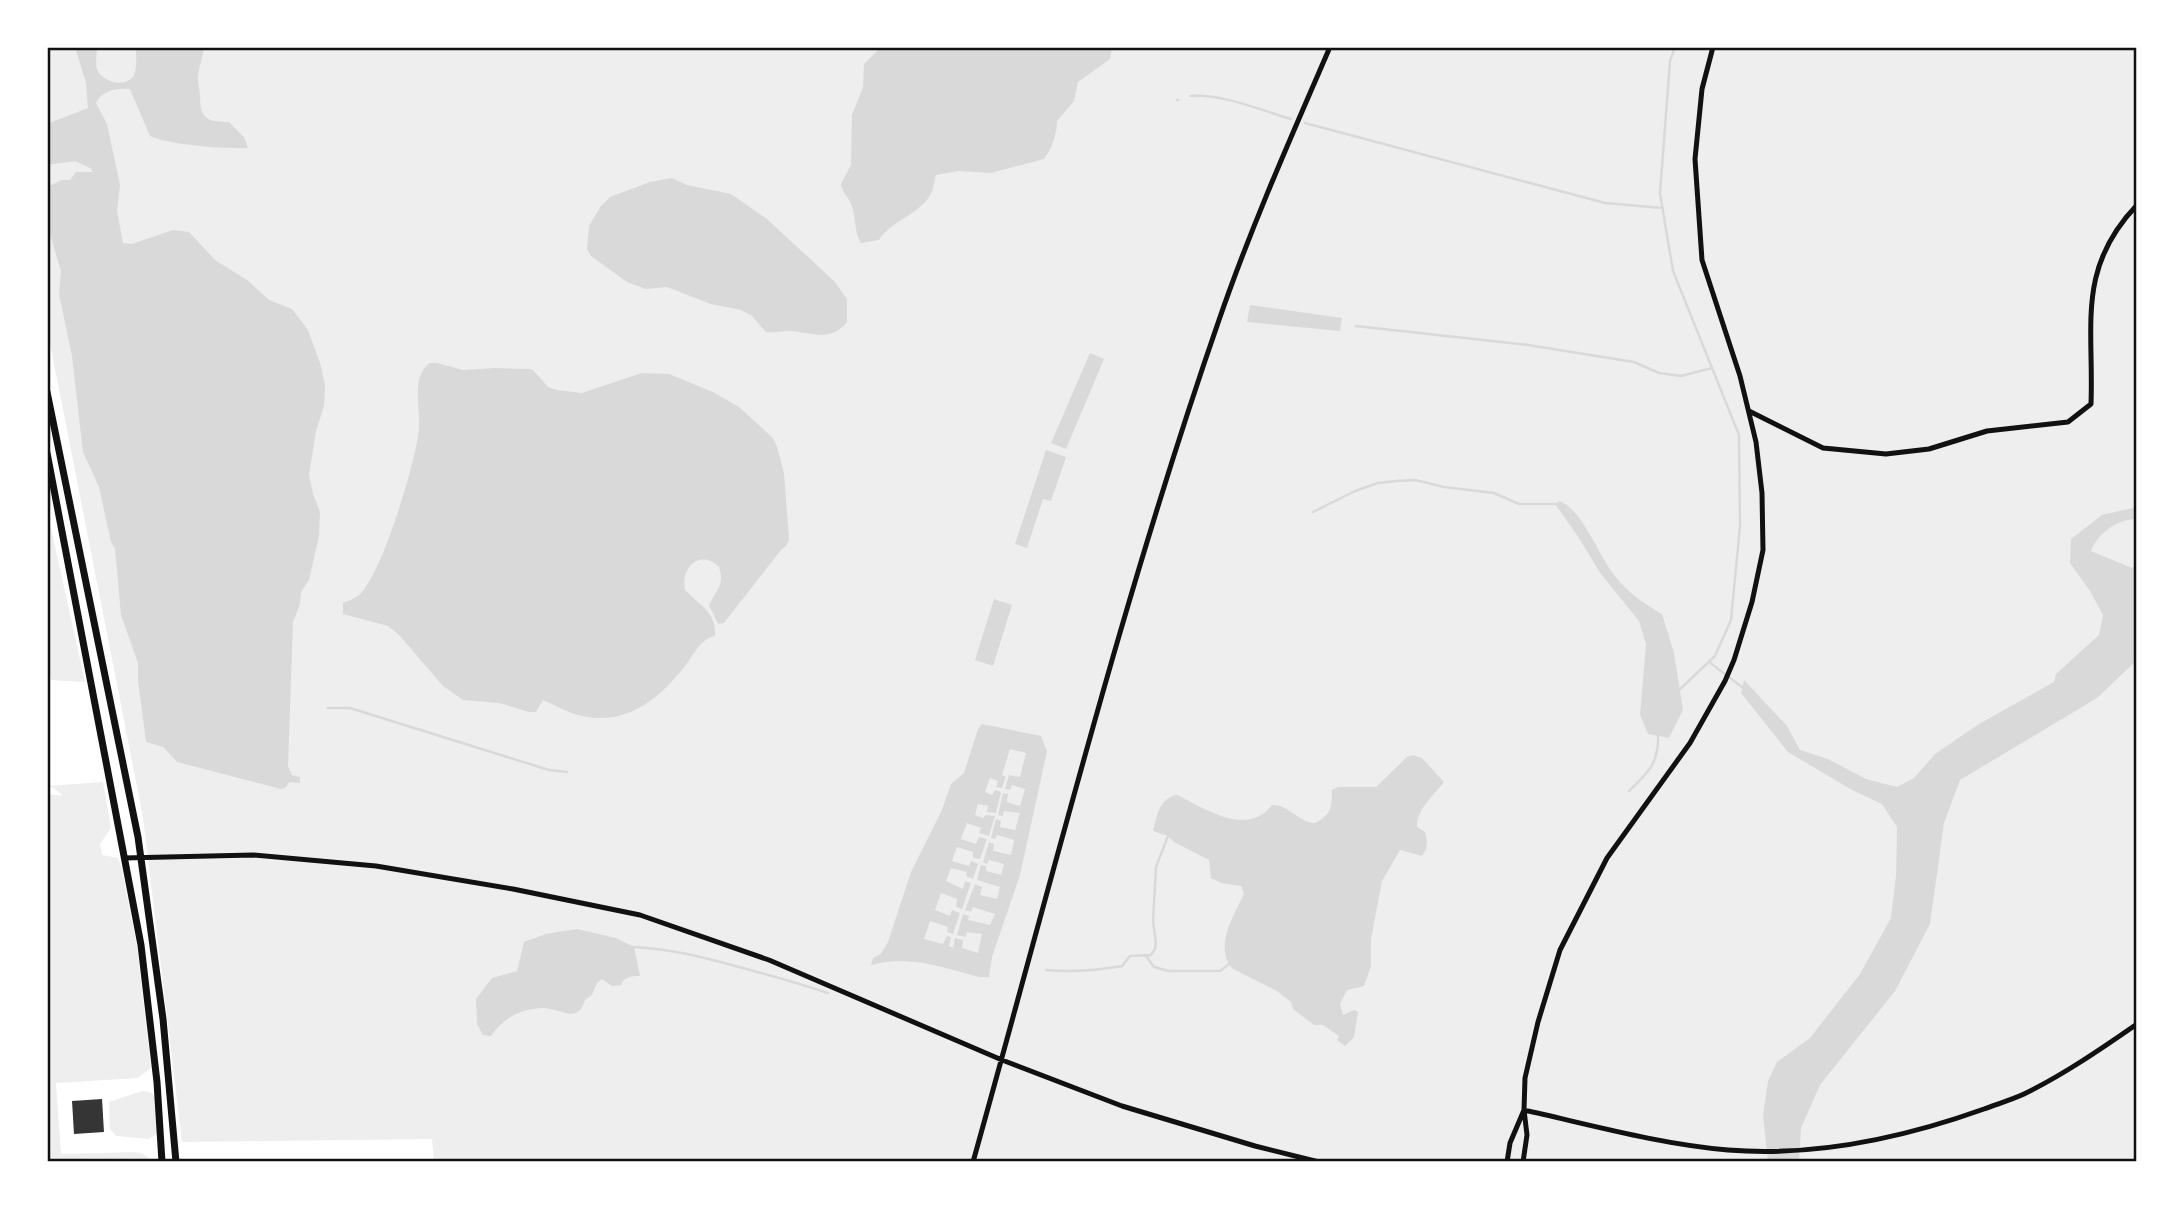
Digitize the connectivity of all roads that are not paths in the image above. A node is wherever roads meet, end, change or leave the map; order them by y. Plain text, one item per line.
1 (1330, 47) edge
2 (1713, 47) edge
3 (2137, 205) edge
4 (47, 392) edge
5 (1749, 411) junction
6 (47, 453) edge
7 (124, 858) junction
8 (142, 858) junction
9 (2137, 1024) edge
10 (1002, 1060) junction
11 (1524, 1110) junction
12 (162, 1162) edge
13 (176, 1162) edge
14 (973, 1162) edge
15 (1319, 1162) edge
16 (1507, 1162) edge
17 (1523, 1162) edge

1 - 10 street
2 - 5 street
3 - 5 street
4 - 8 main road
5 - 11 street
6 - 7 main road
7 - 8 street
7 - 12 main road
8 - 10 street
8 - 13 main road
9 - 11 street
10 - 14 street
10 - 15 street
11 - 16 street
11 - 17 street

